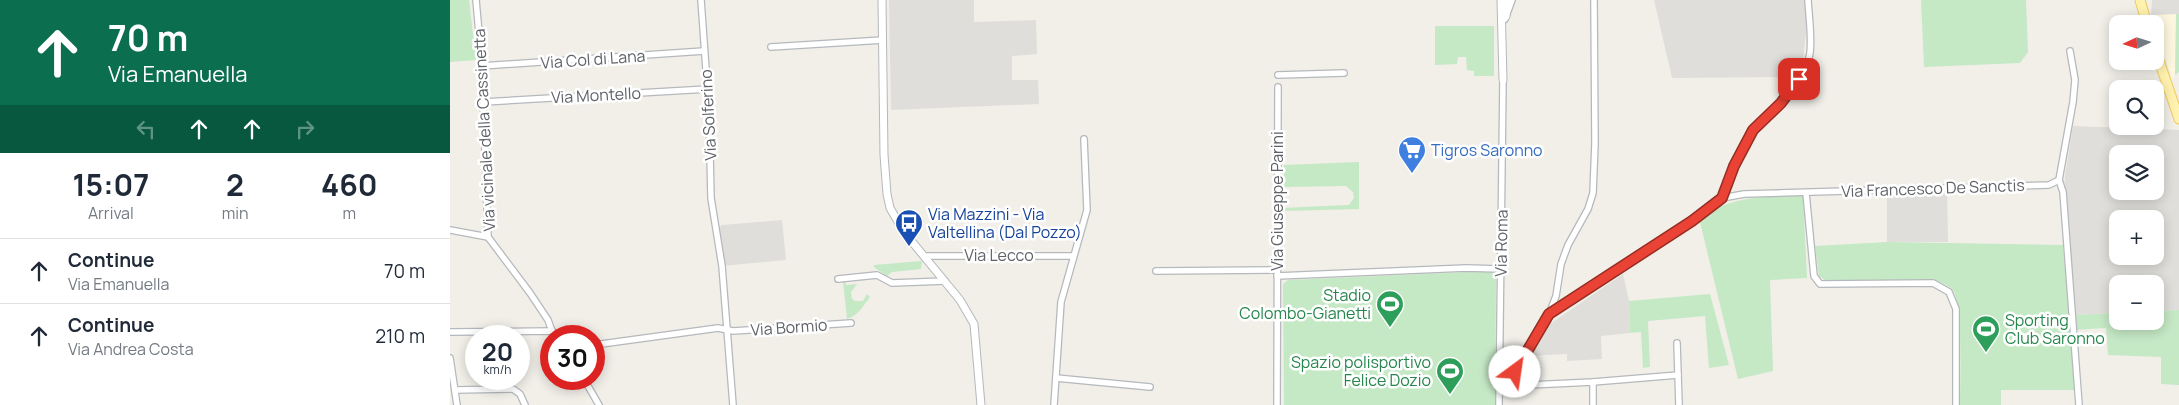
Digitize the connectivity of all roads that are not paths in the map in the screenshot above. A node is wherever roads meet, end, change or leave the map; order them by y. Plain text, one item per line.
1 (476, 0) edge
2 (701, 0) edge
3 (882, 0) edge
4 (1501, 0) edge
5 (1506, 0) edge
6 (1512, 0) edge
7 (1594, 0) edge
8 (1808, 0) edge
9 (2141, 2) edge
10 (2144, 15) edge
11 (1506, 19) junction
12 (883, 40) junction
13 (771, 47) dead end
14 (2070, 51) dead end
15 (704, 52) junction
16 (1504, 52) junction
17 (482, 66) junction
18 (2162, 70) edge
19 (1344, 73) dead end
20 (1278, 75) dead end
21 (1503, 80) joint
22 (1278, 87) dead end
23 (708, 89) junction
24 (484, 102) junction
25 (2179, 119) edge
26 (1084, 139) dead end
27 (2059, 180) junction
28 (1806, 193) junction
29 (1722, 198) junction
30 (450, 230) edge
31 (488, 237) junction
32 (924, 256) junction
33 (1073, 256) junction
34 (1501, 269) junction
35 (1156, 271) dead end
36 (1277, 273) junction
37 (838, 278) dead end
38 (945, 281) junction
39 (1549, 314) junction
40 (851, 323) dead end
41 (552, 325) edge
42 (727, 329) junction
43 (540, 331) edge
44 (450, 332) edge
45 (605, 343) edge
46 (1677, 343) dead end
47 (450, 358) edge
48 (1678, 375) junction
49 (1056, 378) junction
50 (1593, 382) junction
51 (1500, 386) junction
52 (1508, 386) junction
53 (1150, 387) dead end
54 (455, 390) junction
55 (591, 390) edge
56 (457, 405) edge
57 (525, 405) edge
58 (600, 405) edge
59 (734, 405) edge
60 (981, 405) edge
61 (1054, 405) edge
62 (1276, 405) edge
63 (1499, 405) edge
64 (1593, 405) edge
65 (1679, 405) edge
66 (1956, 405) edge
67 (2079, 405) edge

1 - 17 street, Via vicinale della Cassinetta
2 - 15 street, Via Solferino
3 - 12 street
4 - 16 street
5 - 11 street
6 - 11 street
7 - 39 street
8 - 29 street
9 - 10 main road
11 - 16 street
12 - 13 street
12 - 32 street
14 - 27 street
15 - 17 street, Via Col di Lana
15 - 23 street, Via Solferino
16 - 21 street
17 - 24 street, Via vicinale della Cassinetta
18 - 25 main road
19 - 20 street
21 - 34 street, Via Roma
22 - 36 street, Via Giuseppe Parini
23 - 24 street, Via Montello
23 - 42 street, Via Solferino
24 - 31 street, Via vicinale della Cassinetta
26 - 33 street
27 - 28 street, Via Francesco De Sanctis
27 - 67 street
28 - 29 street, Via Francesco De Sanctis
28 - 66 street
29 - 39 street
30 - 31 street
31 - 41 street, Via vicinale della Cassinetta
32 - 33 street, Via Lecco
32 - 38 street
33 - 49 street
34 - 36 street
34 - 51 street, Via Roma
35 - 36 street
36 - 62 street, Via Giuseppe Parini
37 - 38 street
38 - 60 street
39 - 52 street
40 - 42 street, Via Bormio
42 - 45 street, Via Bormio
42 - 59 street, Via Solferino
43 - 44 street
46 - 48 street
47 - 54 street
48 - 50 street
48 - 65 street
49 - 53 street
49 - 61 street
50 - 52 street
50 - 64 street
51 - 52 street
51 - 63 street, Via Roma
54 - 56 street
54 - 57 street
55 - 58 street

